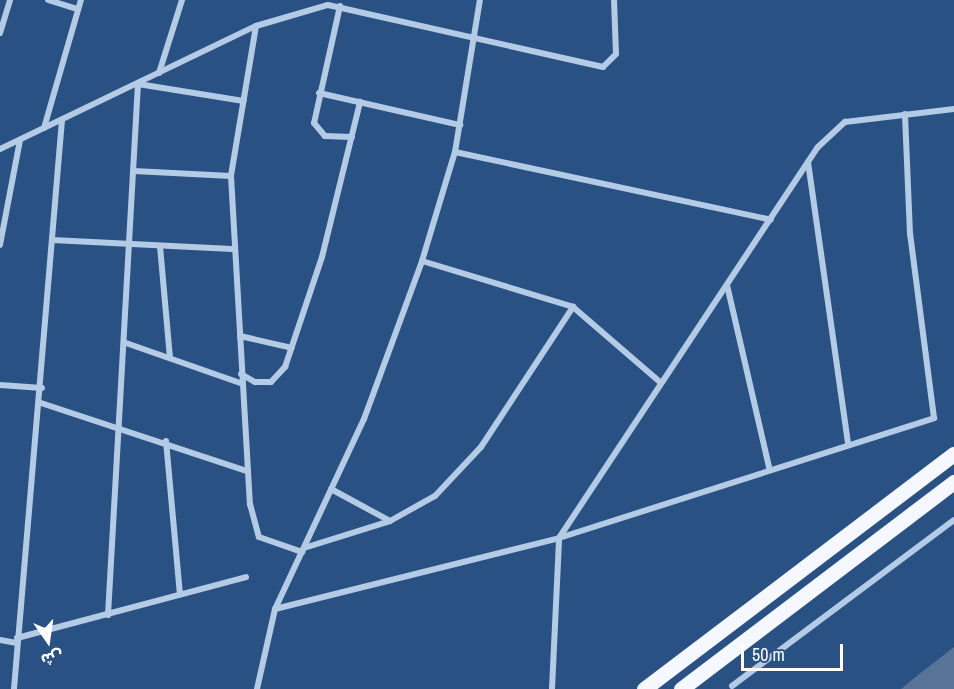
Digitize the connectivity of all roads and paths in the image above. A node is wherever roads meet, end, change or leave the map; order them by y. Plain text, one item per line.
1 (10, 0) edge
2 (48, 0) edge
3 (81, 0) edge
4 (182, 0) edge
5 (480, 0) edge
6 (614, 0) edge
7 (329, 3) edge
8 (340, 6) junction
9 (78, 9) junction
10 (256, 26) junction
11 (0, 33) edge
12 (476, 37) junction
13 (159, 73) junction
14 (138, 84) junction
15 (319, 93) junction
16 (244, 102) junction
17 (360, 102) junction
18 (954, 110) edge
19 (905, 114) junction
20 (62, 120) junction
21 (460, 125) junction
22 (44, 128) junction
23 (352, 137) junction
24 (20, 140) junction
25 (0, 149) edge
26 (455, 152) junction
27 (808, 162) junction
28 (134, 171) junction
29 (231, 176) junction
30 (771, 220) junction
31 (52, 240) junction
32 (132, 244) junction
33 (0, 245) edge
34 (160, 246) junction
35 (232, 249) junction
36 (422, 261) junction
37 (727, 285) junction
38 (573, 307) junction
39 (240, 336) junction
40 (126, 343) junction
41 (292, 348) junction
42 (170, 357) junction
43 (241, 374) junction
44 (240, 383) junction
45 (661, 383) junction
46 (0, 385) edge
47 (42, 388) junction
48 (41, 403) junction
49 (116, 424) junction
50 (166, 441) junction
51 (848, 444) junction
52 (954, 454) edge
53 (769, 467) junction
54 (248, 471) junction
55 (954, 482) edge
56 (331, 489) junction
57 (954, 520) edge
58 (390, 521) junction
59 (559, 538) junction
60 (303, 550) junction
61 (246, 577) dead end
62 (180, 594) junction
63 (275, 609) junction
64 (108, 615) junction
65 (0, 640) edge
66 (17, 640) junction
67 (702, 673) junction
68 (732, 686) dead end
69 (14, 689) edge
70 (257, 689) edge
71 (552, 689) edge
72 (644, 689) edge
73 (681, 689) edge
74 (704, 689) edge

1 - 11 street
2 - 9 street
3 - 9 street
4 - 13 street
5 - 12 street
6 - 12 street
7 - 8 street
7 - 10 street
8 - 12 street
8 - 15 street
9 - 22 street
10 - 13 street
10 - 16 street
12 - 21 street
13 - 14 street
14 - 16 street
14 - 20 street
14 - 28 street
15 - 17 street
15 - 23 street
16 - 29 street
17 - 21 street
17 - 23 street
18 - 19 street
19 - 27 street
19 - 51 street
20 - 22 street
20 - 31 street
21 - 26 street
22 - 24 street
23 - 41 street
24 - 25 street
24 - 33 street
26 - 30 street
26 - 36 street
27 - 30 street
27 - 51 street
28 - 29 street
28 - 32 street
29 - 35 street
30 - 37 street
31 - 32 street
31 - 47 street
32 - 34 street
32 - 40 street
34 - 35 street
34 - 42 street
35 - 39 street
36 - 38 street
36 - 56 street
37 - 45 street
37 - 53 street
38 - 45 street
38 - 58 street
39 - 41 street
39 - 43 street
40 - 42 street
40 - 49 street
41 - 43 street
42 - 44 street
43 - 44 street
44 - 54 street
45 - 59 street
46 - 47 street
47 - 48 street
48 - 49 street
48 - 66 street
49 - 50 street
49 - 64 street
50 - 54 street
50 - 62 street
51 - 53 street
52 - 72 main road
53 - 59 street
54 - 60 street
55 - 67 main road
56 - 58 street
56 - 60 street
57 - 68 street
58 - 60 street
59 - 63 street
59 - 71 street
60 - 63 street
61 - 62 street
62 - 64 street
63 - 70 street
64 - 66 street
65 - 66 street
66 - 69 street
67 - 73 main road
67 - 74 main road

